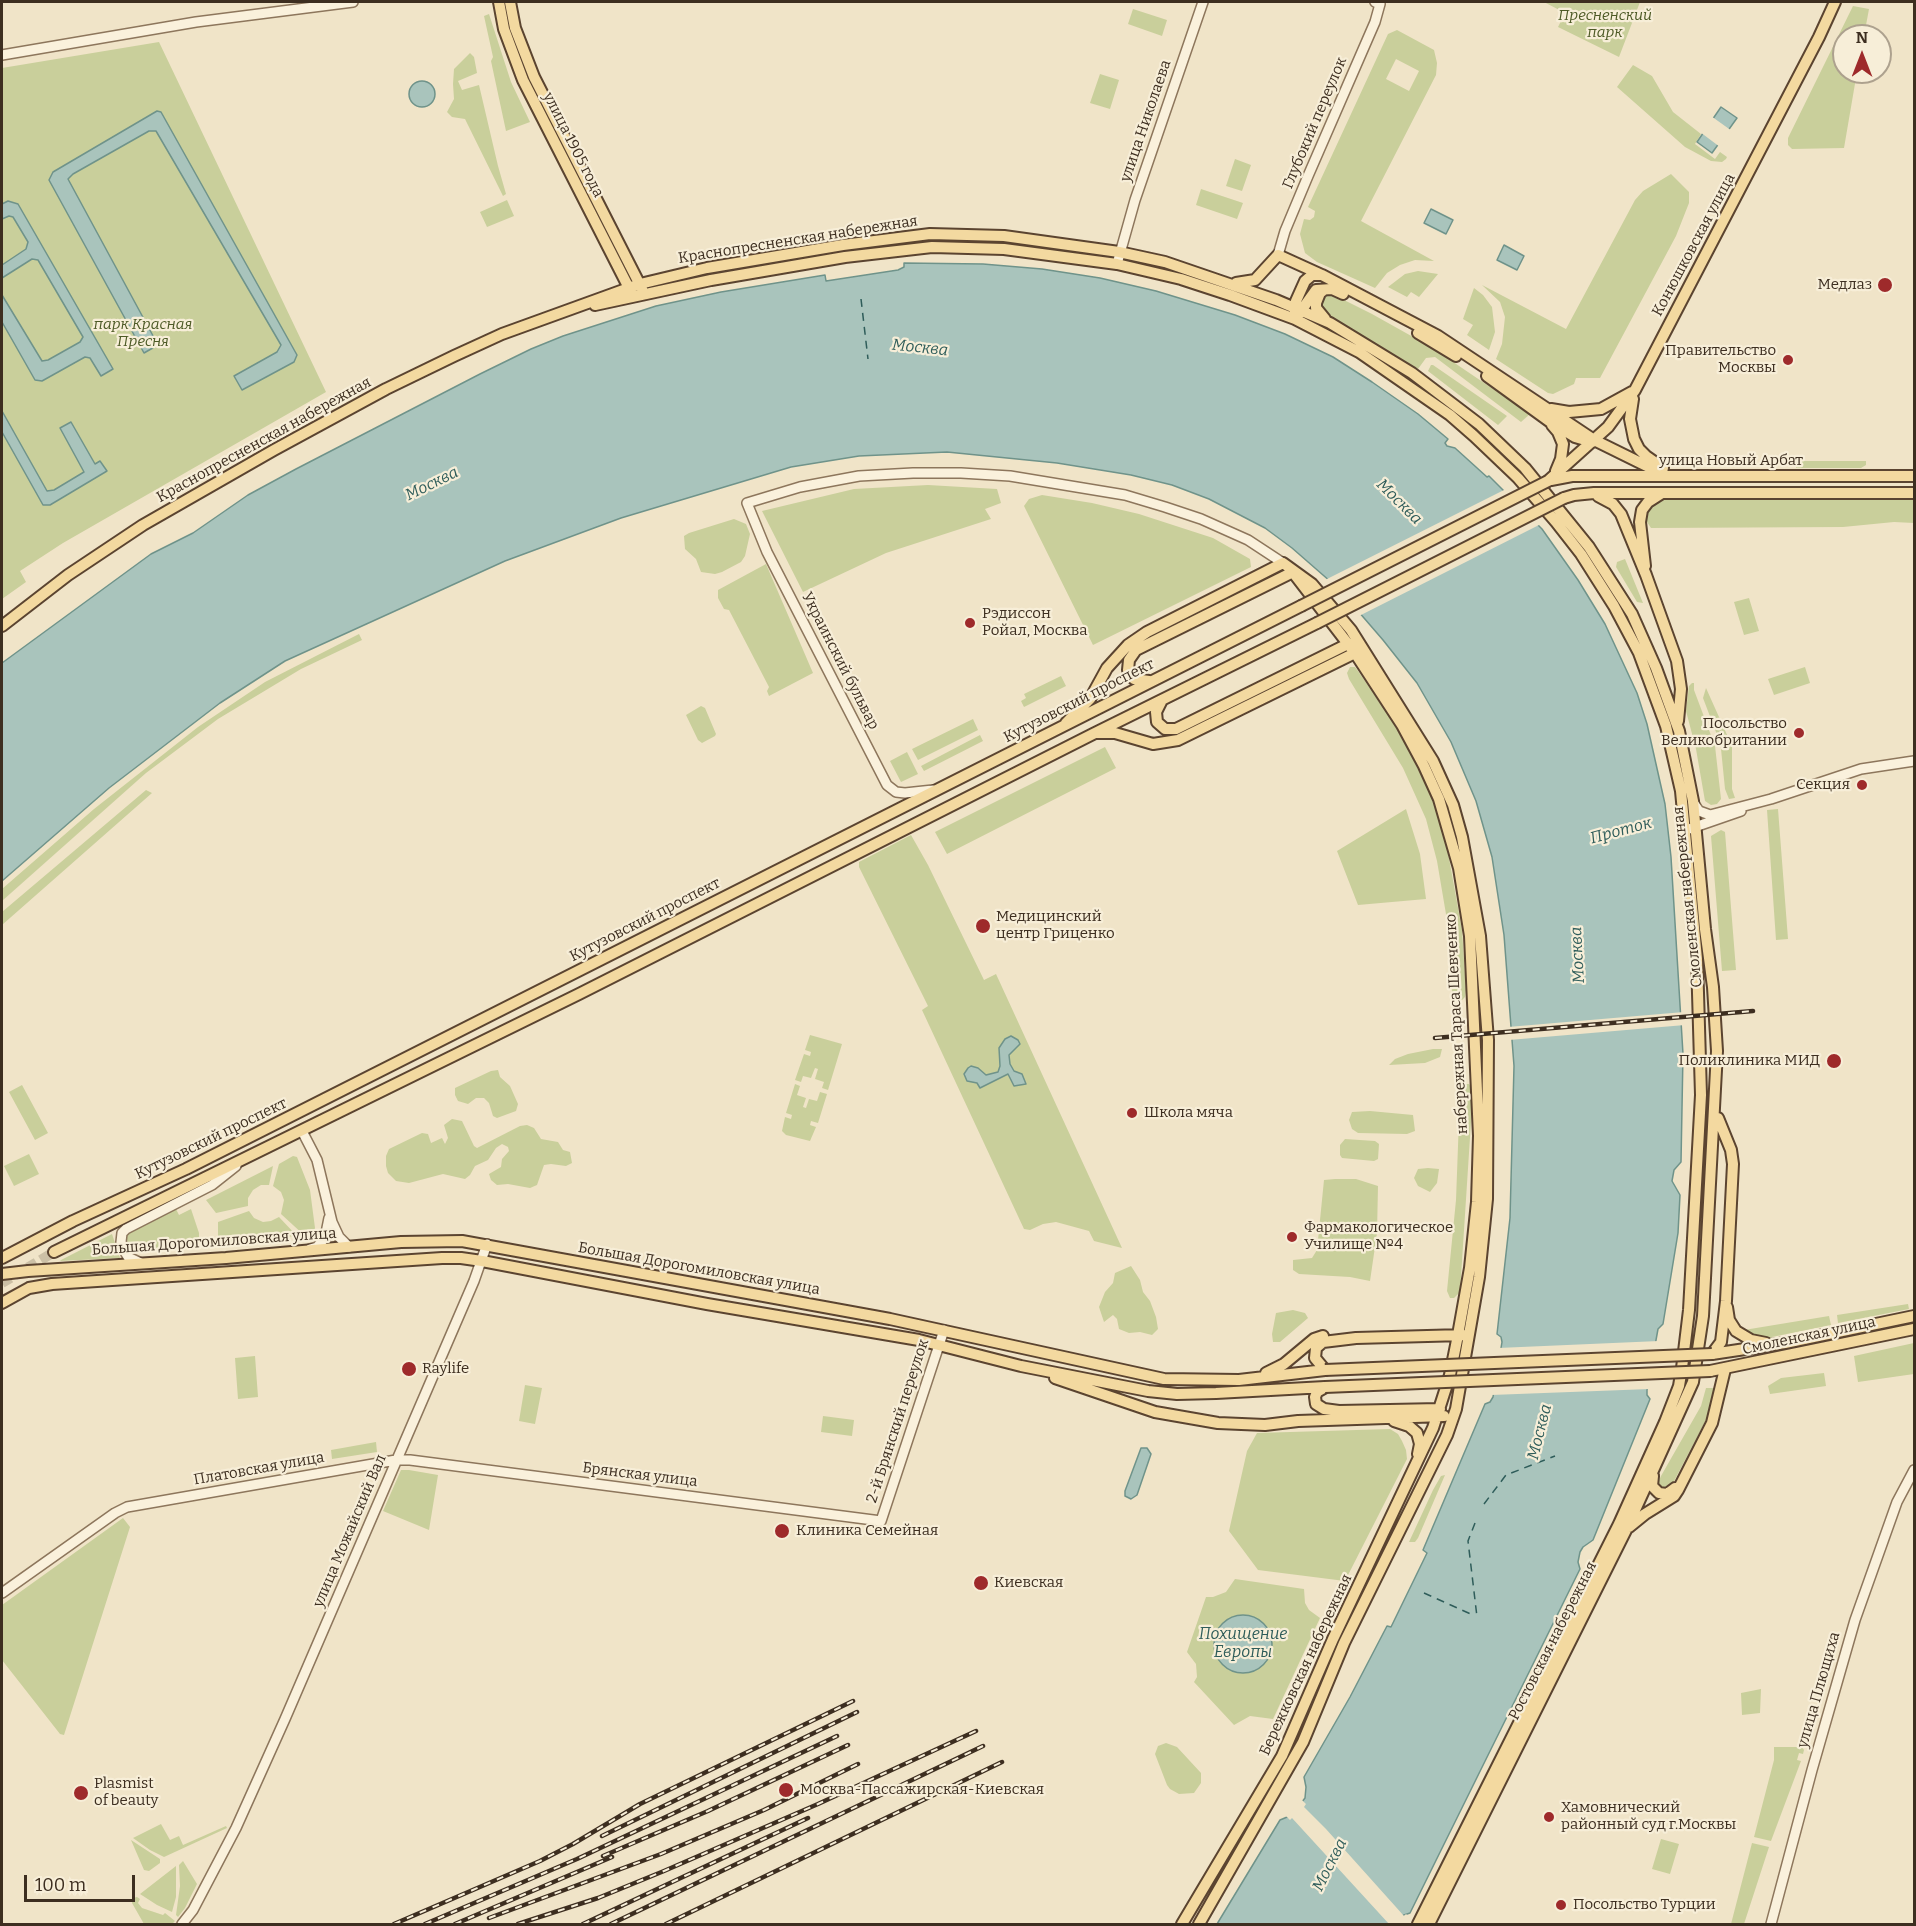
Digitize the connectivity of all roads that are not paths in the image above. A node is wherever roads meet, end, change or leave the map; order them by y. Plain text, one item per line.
1 (353, 2) edge
2 (499, 2) edge
3 (510, 2) edge
4 (1203, 2) edge
5 (1835, 2) edge
6 (1378, 3) edge
7 (2, 55) edge
8 (1119, 252) junction
9 (1278, 255) junction
10 (1117, 264) junction
11 (1322, 275) junction
12 (1232, 284) junction
13 (1301, 288) junction
14 (1327, 288) junction
15 (637, 291) junction
16 (1297, 312) junction
17 (1330, 323) junction
18 (1635, 390) junction
19 (1534, 400) junction
20 (1549, 421) junction
21 (1593, 441) junction
22 (1526, 468) joint
23 (1667, 476) junction
24 (1683, 476) junction
25 (1914, 476) edge
26 (1518, 478) joint
27 (1548, 481) junction
28 (1582, 493) junction
29 (1663, 493) junction
30 (1914, 493) edge
31 (747, 503) joint
32 (1283, 563) junction
33 (1293, 572) junction
34 (1646, 575) junction
35 (2, 626) edge
36 (1354, 647) junction
37 (1679, 670) junction
38 (1152, 681) junction
39 (1660, 692) junction
40 (1162, 700) junction
41 (1066, 723) junction
42 (1679, 731) junction
43 (1093, 734) junction
44 (1914, 761) edge
45 (935, 790) junction
46 (1771, 799) junction
47 (1693, 801) junction
48 (1691, 829) junction
49 (1701, 1095) junction
50 (1715, 1106) junction
51 (303, 1131) junction
52 (1714, 1136) junction
53 (246, 1157) junction
54 (1731, 1160) junction
55 (1712, 1166) junction
56 (328, 1209) junction
57 (487, 1244) junction
58 (349, 1247) junction
59 (305, 1251) junction
60 (54, 1252) tunnel mouth
61 (2, 1258) edge
62 (482, 1260) junction
63 (149, 1264) junction
64 (2, 1275) edge
65 (1726, 1301) junction
66 (2, 1303) edge
67 (1914, 1316) edge
68 (1914, 1329) edge
69 (944, 1330) junction
70 (1464, 1335) junction
71 (1356, 1338) junction
72 (1785, 1343) junction
73 (939, 1345) junction
74 (1712, 1354) junction
75 (1021, 1366) junction
76 (1682, 1368) joint
77 (1696, 1368) joint
78 (1725, 1369) junction
79 (1325, 1370) junction
80 (1239, 1380) junction
81 (1325, 1387) junction
82 (1454, 1412) junction
83 (1439, 1413) junction
84 (1379, 1419) junction
85 (396, 1460) junction
86 (1416, 1465) junction
87 (1654, 1468) junction
88 (1914, 1470) edge
89 (1683, 1479) junction
90 (881, 1521) joint
91 (1626, 1530) junction
92 (2, 1593) edge
93 (182, 1924) edge
94 (1182, 1924) edge
95 (1199, 1924) edge
96 (1418, 1924) edge
97 (1429, 1924) edge
98 (1771, 1924) edge

1 - 7 street
2 - 15 main road, улица 1905 года
3 - 15 main road, улица 1905 года
4 - 8 street, улица Николаева
5 - 18 main road, Конюшковская улица
6 - 9 street, Глубокий переулок
8 - 10 street, улица Николаева
8 - 12 main road, Краснопресненская набережная
8 - 15 main road, Краснопресненская набережная
9 - 11 main road
9 - 12 main road
9 - 13 main road
10 - 15 main road, Краснопресненская набережная
10 - 16 main road, Краснопресненская набережная
11 - 13 main road
11 - 19 main road
12 - 16 main road, Краснопресненская набережная
13 - 16 main road
14 - 16 main road
14 - 17 main road
14 - 20 main road
15 - 35 main road, Краснопресненская набережная
16 - 17 main road, Краснопресненская набережная
16 - 26 main road, Краснопресненская набережная
17 - 22 main road, Краснопресненская набережная
18 - 19 main road
18 - 21 main road, Конюшковская улица
18 - 24 main road
19 - 21 main road
20 - 21 main road
20 - 27 main road
21 - 23 main road
21 - 27 main road, Конюшковская улица
22 - 39 main road, Смоленская набережная
23 - 24 main road, улица Новый Арбат
23 - 27 main road, улица Новый Арбат
24 - 25 main road, улица Новый Арбат
26 - 39 main road, Смоленская набережная
27 - 38 main road, Кутузовский проспект, bridge
28 - 29 main road
28 - 34 main road
28 - 40 main road, bridge
29 - 30 main road
29 - 34 main road
31 - 32 street, набережная Тараса Шевченко
31 - 45 street, Украинский бульвар
32 - 33 main road, набережная Тараса Шевченко
32 - 41 main road
33 - 36 main road, набережная Тараса Шевченко
33 - 38 main road
34 - 37 main road
36 - 40 main road
36 - 43 main road
36 - 70 main road, набережная Тараса Шевченко
37 - 39 main road
37 - 42 main road
38 - 41 main road, Кутузовский проспект
39 - 42 main road, Смоленская набережная
39 - 48 main road, Смоленская набережная
40 - 43 main road
41 - 45 main road, Кутузовский проспект
42 - 47 main road, Смоленская набережная
43 - 51 main road
44 - 46 street
45 - 61 main road, Кутузовский проспект
46 - 47 street
46 - 48 street
47 - 48 main road, Смоленская набережная
48 - 49 main road, Смоленская набережная
48 - 50 main road, Смоленская набережная
49 - 52 main road
49 - 76 main road, Смоленская набережная
50 - 52 main road, Смоленская набережная
50 - 54 main road
51 - 53 main road
51 - 56 street
52 - 54 main road
52 - 55 main road, Смоленская набережная
53 - 60 main road
53 - 63 street
54 - 55 main road
54 - 65 main road
55 - 77 main road, Смоленская набережная
56 - 58 street
56 - 59 street
57 - 58 main road, Большая Дорогомиловская улица
57 - 62 street, улица Можайский Вал
57 - 69 main road, Большая Дорогомиловская улица
58 - 59 main road, Большая Дорогомиловская улица
59 - 63 main road, Большая Дорогомиловская улица
62 - 66 main road, Большая Дорогомиловская улица
62 - 73 main road, Большая Дорогомиловская улица
62 - 85 street, улица Можайский Вал
63 - 64 main road, Большая Дорогомиловская улица
65 - 72 main road
65 - 74 main road
67 - 72 main road, Смоленская улица
68 - 78 main road, Смоленская улица
69 - 73 street, 2-й Брянский переулок
69 - 80 main road, Большая Дорогомиловская улица
70 - 71 main road
70 - 82 main road, набережная Тараса Шевченко
70 - 83 main road, набережная Тараса Шевченко
71 - 79 main road
71 - 80 main road
72 - 74 main road, Смоленская улица
73 - 75 main road, Большая Дорогомиловская улица
73 - 90 street, 2-й Брянский переулок
74 - 79 main road, Смоленская улица, bridge
75 - 81 main road, Большая Дорогомиловская улица
75 - 84 main road
76 - 96 main road, Ростовская набережная
77 - 87 main road, Ростовская набережная
78 - 81 main road, Смоленская улица, bridge
78 - 89 main road
79 - 80 main road, Большая Дорогомиловская улица
81 - 83 main road
82 - 83 main road
82 - 95 main road, Бережковская набережная
83 - 84 main road
83 - 86 main road, Бережковская набережная
84 - 86 main road
85 - 90 street, Брянская улица
85 - 92 street, Платовская улица
85 - 93 street, улица Можайский Вал
86 - 94 main road, Бережковская набережная
87 - 89 main road
87 - 91 main road, Ростовская набережная
88 - 98 street, улица Плющиха
89 - 91 main road
91 - 97 main road, Ростовская набережная

